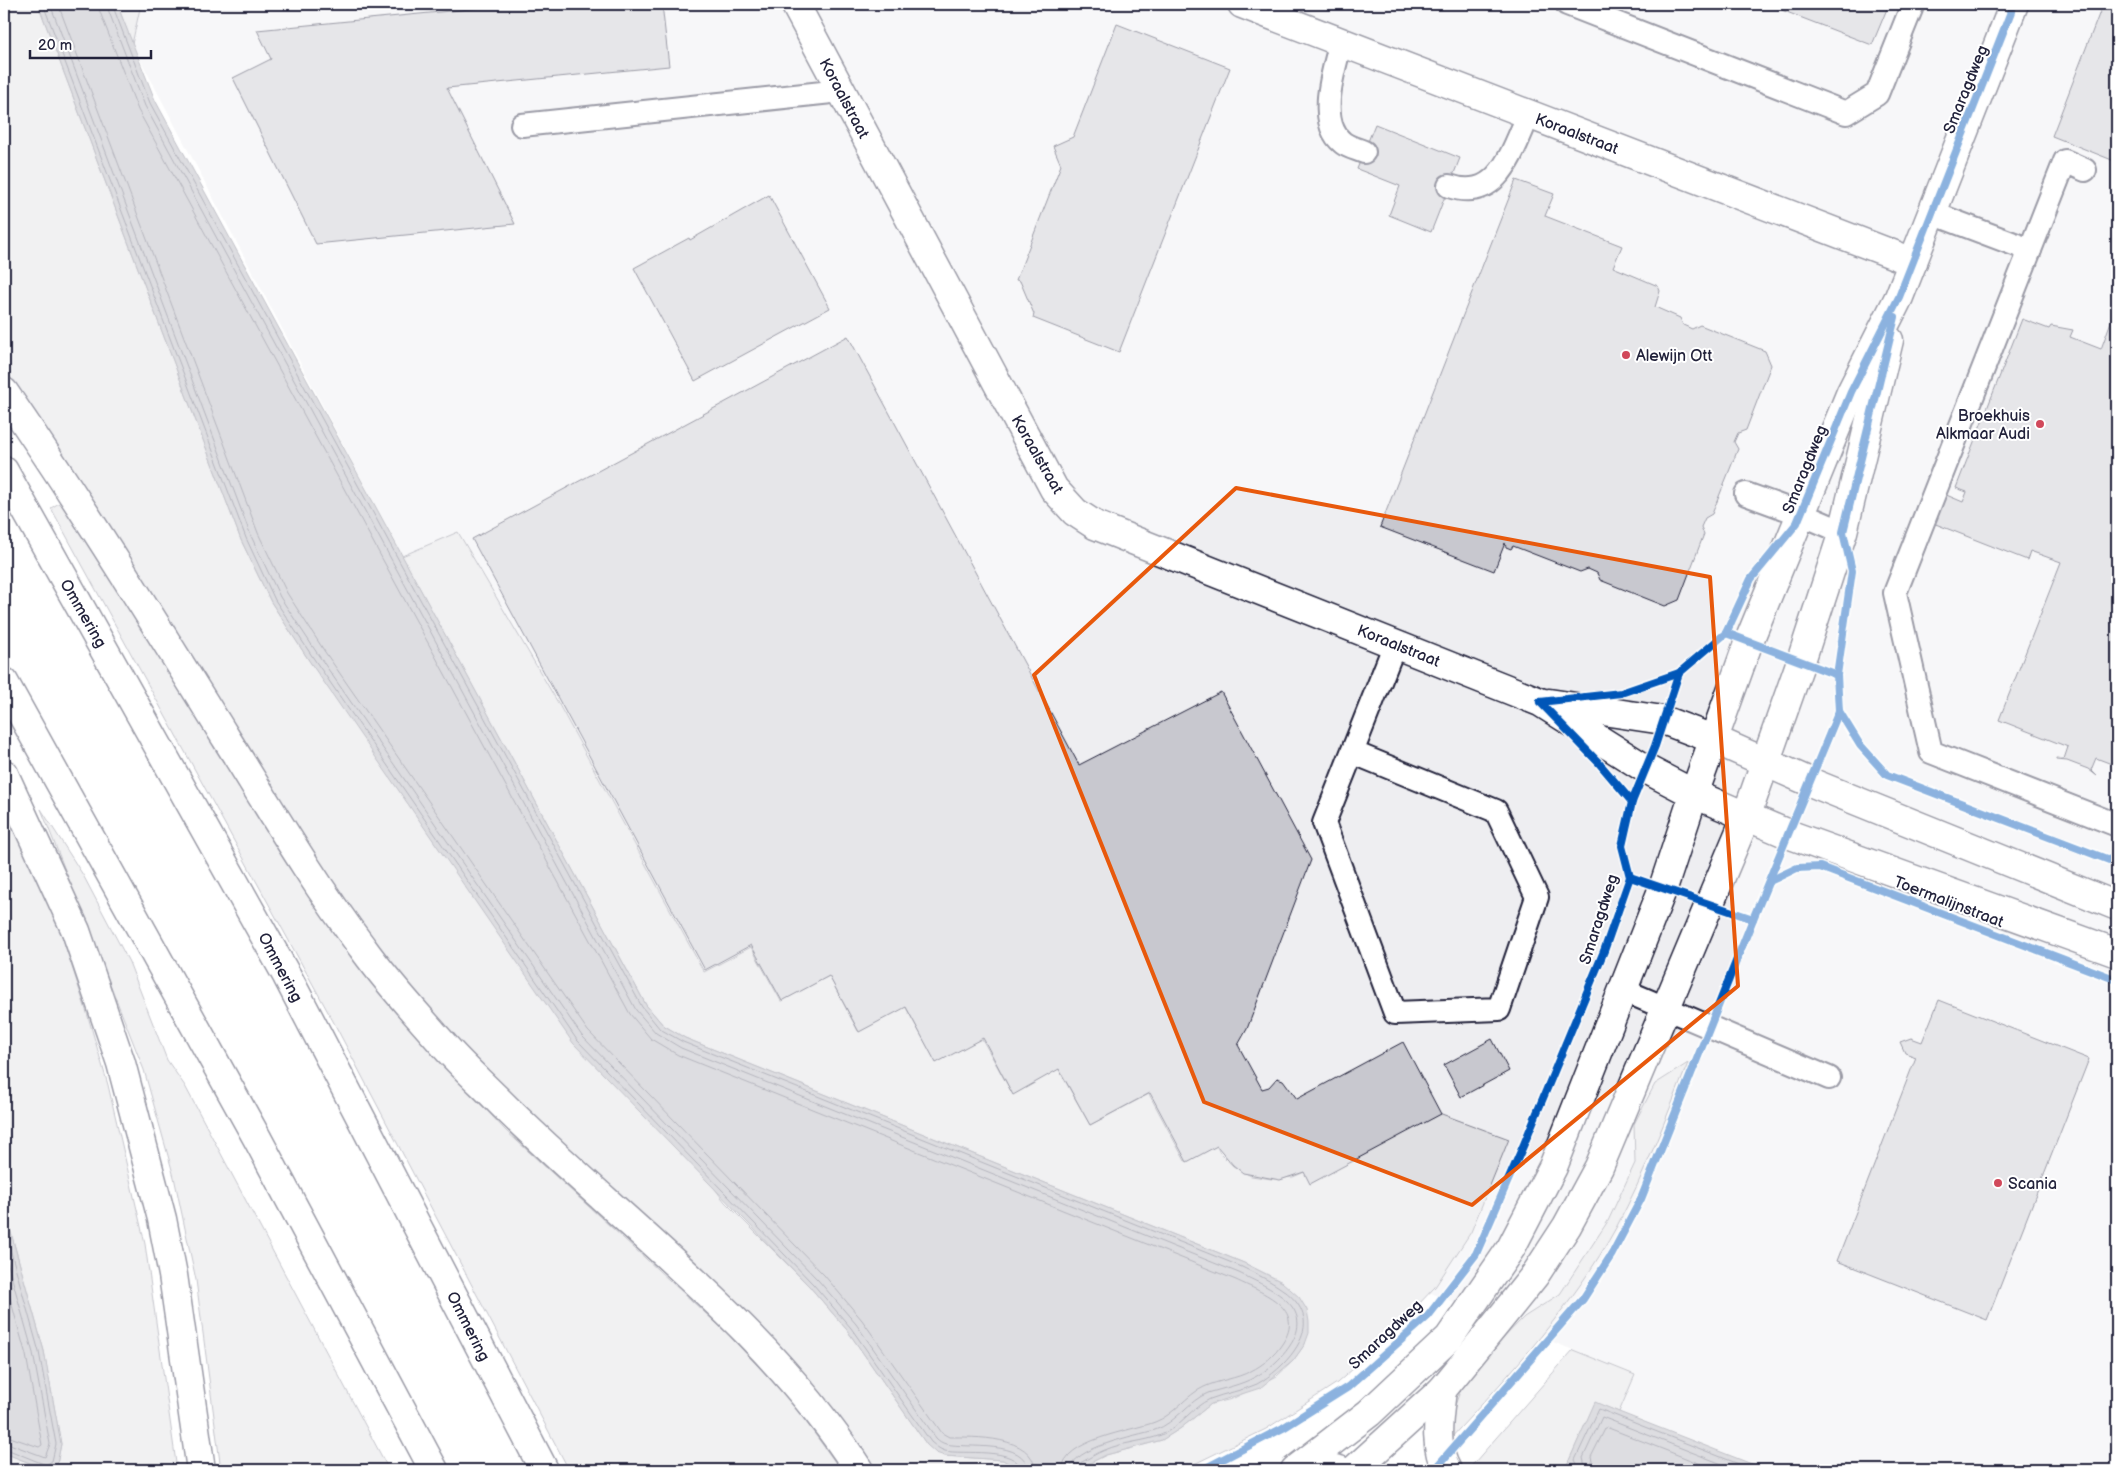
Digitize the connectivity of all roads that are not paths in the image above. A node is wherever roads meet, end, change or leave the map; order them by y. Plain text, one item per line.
1 (794, 4) edge
2 (1242, 4) edge
3 (1567, 4) edge
4 (1913, 4) edge
5 (2014, 4) edge
6 (1279, 11) edge
7 (1341, 42) junction
8 (841, 91) junction
9 (1529, 114) junction
10 (522, 124) dead end
11 (1364, 152) dead end
12 (2085, 170) dead end
13 (1449, 186) dead end
14 (1932, 212) junction
15 (2030, 250) junction
16 (1913, 262) junction
17 (1899, 297) junction
18 (4, 392) edge
19 (4, 471) edge
20 (1746, 494) dead end
21 (1801, 514) junction
22 (1843, 532) junction
23 (1395, 644) junction
24 (4, 682) edge
25 (1540, 702) junction
26 (1713, 739) junction
27 (1354, 753) junction
28 (1766, 761) junction
29 (4, 774) edge
30 (1694, 794) junction
31 (1746, 817) junction
32 (2117, 825) edge
33 (2117, 906) edge
34 (2117, 952) edge
35 (1623, 990) junction
36 (1666, 1008) junction
37 (1829, 1078) dead end
38 (1442, 1390) junction
39 (1303, 1468) edge
40 (201, 1470) edge
41 (434, 1470) edge
42 (544, 1470) edge
43 (859, 1470) edge
44 (1339, 1470) edge
45 (1354, 1470) edge
46 (1446, 1470) edge

1 - 8 main road, Koraalstraat
2 - 6 main road, Koraalstraat
3 - 4 lane
5 - 14 main road, Smaragdweg
6 - 7 main road, Koraalstraat
7 - 9 main road, Koraalstraat
7 - 11 lane
8 - 10 lane
8 - 23 main road, Koraalstraat
9 - 13 lane
9 - 16 main road, Koraalstraat
12 - 15 lane
14 - 15 lane
14 - 16 main road, Smaragdweg
15 - 32 lane
16 - 17 main road, Smaragdweg
17 - 21 main road, Smaragdweg
17 - 22 main road, Smaragdweg
18 - 43 main road
19 - 42 main road, Ommering
20 - 21 lane
21 - 22 lane
21 - 26 main road, Smaragdweg
22 - 28 main road, Smaragdweg
23 - 25 main road, Koraalstraat
23 - 27 lane
24 - 41 main road
25 - 26 main road, Koraalstraat
25 - 30 main road, Koraalstraat
26 - 28 main road, Koraalstraat
26 - 30 main road, Smaragdweg
27 - 27 lane
28 - 31 main road, Smaragdweg
28 - 33 main road
29 - 40 main road
30 - 31 main road, Toermalijnstraat
30 - 35 main road, Smaragdweg
31 - 34 main road, Toermalijnstraat
31 - 36 main road, Smaragdweg
35 - 36 lane
35 - 39 main road, Smaragdweg
36 - 37 lane
36 - 38 main road, Smaragdweg
38 - 45 main road, Smaragdweg
38 - 46 main road
39 - 44 main road

